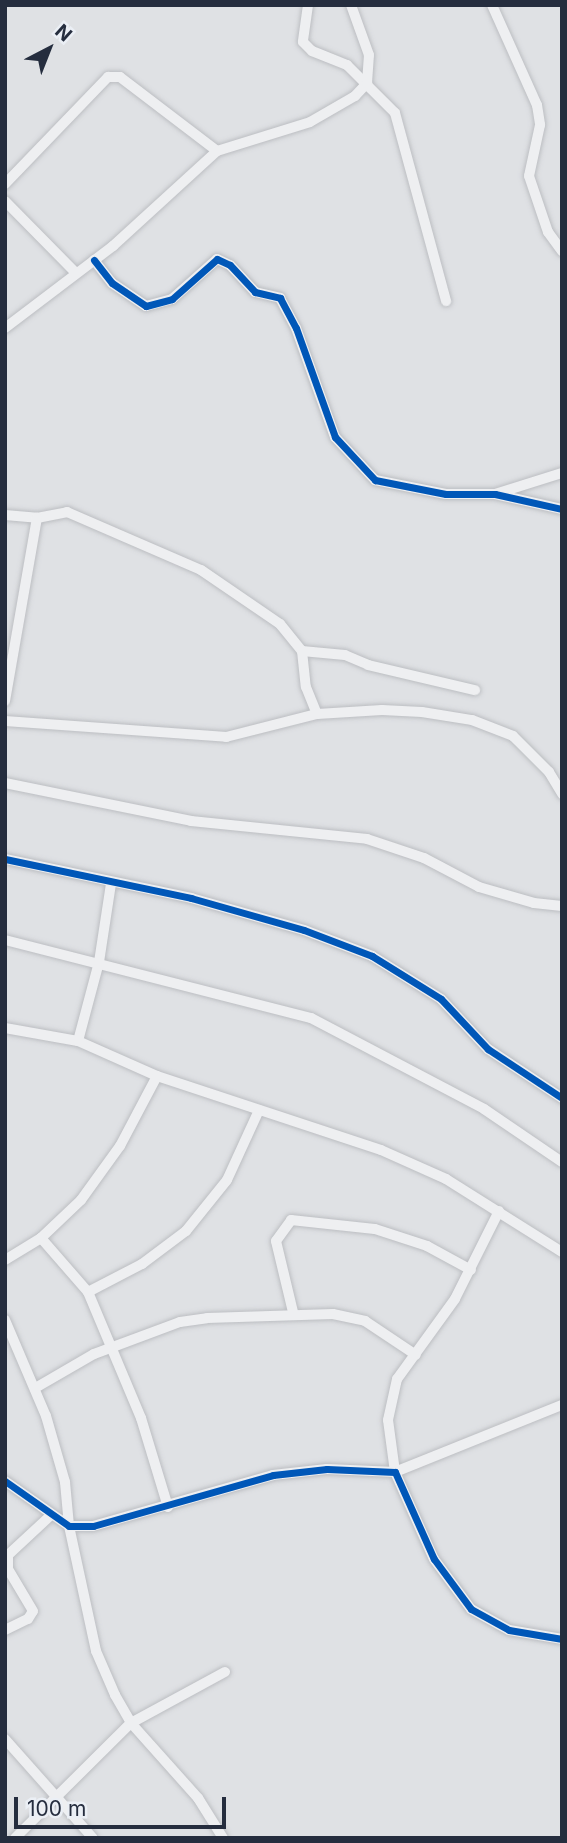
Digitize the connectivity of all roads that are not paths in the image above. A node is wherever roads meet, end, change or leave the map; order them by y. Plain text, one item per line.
1 (308, 5) edge
2 (351, 5) edge
3 (492, 5) edge
4 (367, 83) junction
5 (218, 151) junction
6 (5, 184) edge
7 (5, 201) edge
8 (562, 251) edge
9 (93, 260) junction
10 (76, 274) junction
11 (446, 300) dead end
12 (5, 328) edge
13 (562, 473) edge
14 (495, 494) junction
15 (562, 509) edge
16 (5, 515) edge
17 (37, 518) junction
18 (302, 651) junction
19 (475, 690) dead end
20 (5, 701) edge
21 (317, 715) junction
22 (5, 721) edge
23 (562, 766) edge
24 (549, 772) junction
25 (5, 783) edge
26 (562, 794) edge
27 (5, 859) edge
28 (111, 884) junction
29 (562, 906) edge
30 (5, 940) edge
31 (99, 962) junction
32 (5, 1028) edge
33 (78, 1041) junction
34 (157, 1076) junction
35 (562, 1098) edge
36 (259, 1110) junction
37 (562, 1163) edge
38 (499, 1212) junction
39 (41, 1238) junction
40 (562, 1252) edge
41 (5, 1260) edge
42 (471, 1270) junction
43 (88, 1292) junction
44 (293, 1312) junction
45 (5, 1320) edge
46 (111, 1348) junction
47 (416, 1355) junction
48 (37, 1387) junction
49 (562, 1405) edge
50 (395, 1472) junction
51 (5, 1481) edge
52 (168, 1507) junction
53 (51, 1515) junction
54 (69, 1526) junction
55 (5, 1630) edge
56 (562, 1639) edge
57 (225, 1672) dead end
58 (131, 1723) junction
59 (5, 1739) edge
60 (57, 1793) junction
61 (15, 1838) edge
62 (93, 1838) edge
63 (223, 1838) edge

1 - 4 street
2 - 4 street
3 - 8 street
4 - 5 street
4 - 11 street
5 - 6 street
5 - 9 street
7 - 10 street
9 - 10 street
9 - 14 street
10 - 12 street
13 - 14 street
14 - 15 street
16 - 17 street
17 - 18 street
17 - 20 street
18 - 19 street
18 - 21 street
21 - 22 street
21 - 24 street
23 - 24 street
24 - 26 street
25 - 29 street
27 - 28 street
28 - 31 street
28 - 35 street
30 - 31 street
31 - 33 street
31 - 37 street
32 - 33 street
33 - 34 street
34 - 36 street
34 - 39 street
36 - 38 street
36 - 43 street
38 - 40 street
38 - 42 street
39 - 41 street
39 - 43 street
42 - 44 street
42 - 47 street
43 - 46 street
44 - 46 street
44 - 47 street
45 - 48 street
46 - 48 street
46 - 52 street
47 - 50 street
48 - 54 street
49 - 50 street
50 - 52 street
50 - 56 street
51 - 53 street
52 - 54 street
53 - 54 street
53 - 55 street
54 - 58 street
57 - 58 street
58 - 60 street
58 - 63 street
59 - 60 street
60 - 61 street
60 - 62 street

